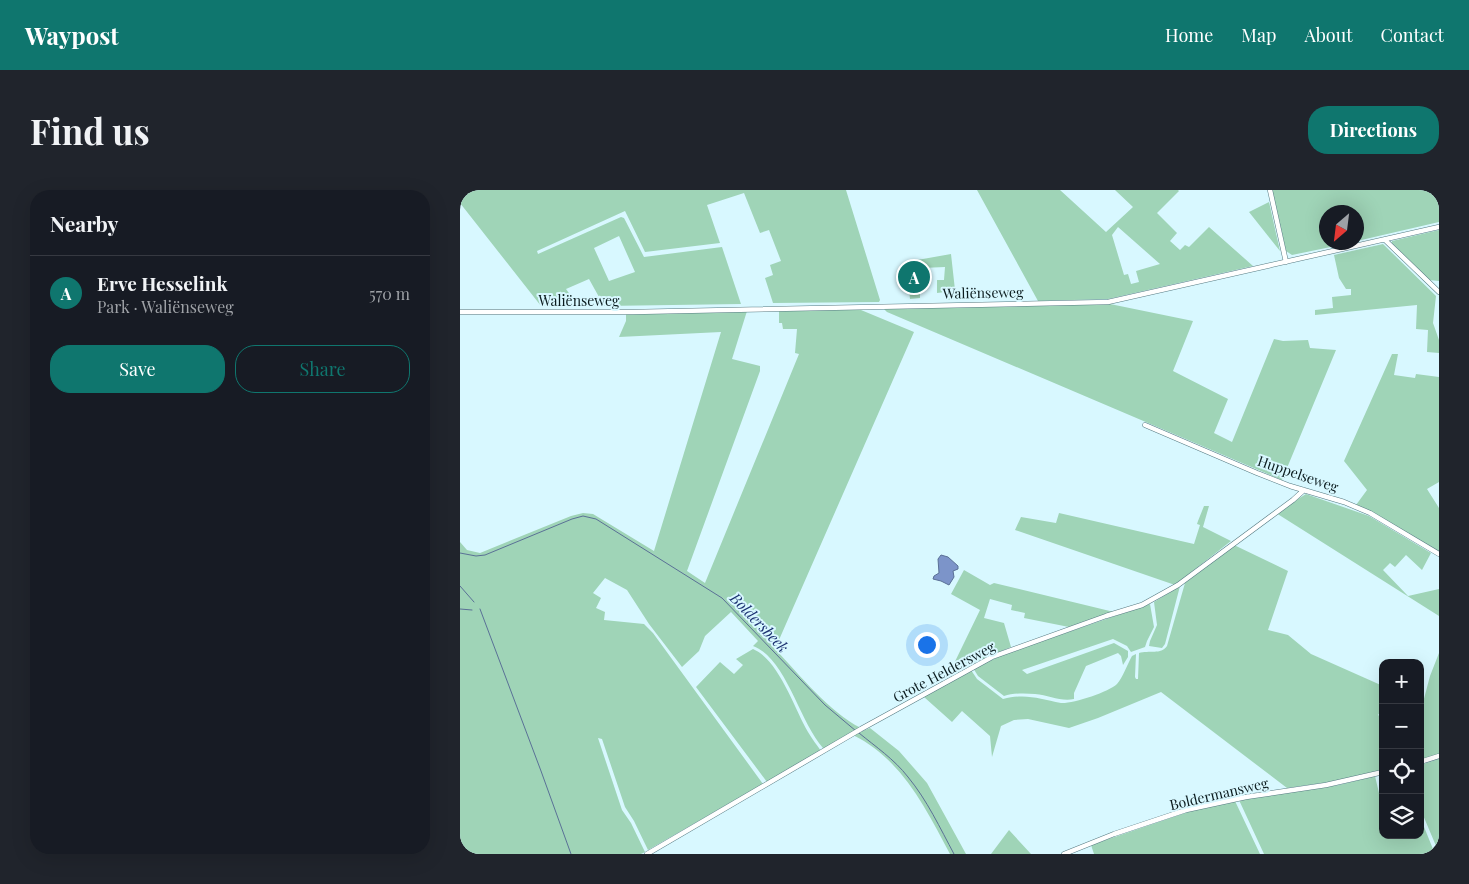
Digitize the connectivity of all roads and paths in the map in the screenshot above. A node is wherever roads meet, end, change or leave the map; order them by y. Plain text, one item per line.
1 (1270, 190) edge
2 (1439, 227) edge
3 (1385, 240) junction
4 (1286, 262) junction
5 (1439, 292) edge
6 (460, 312) edge
7 (1145, 424) dead end
8 (1304, 490) junction
9 (1439, 554) edge
10 (1439, 756) edge
11 (1424, 761) edge
12 (1379, 773) edge
13 (647, 854) edge
14 (1064, 854) edge

1 - 4 street
2 - 3 street, Waliënseweg
3 - 4 street, Waliënseweg
3 - 5 street
4 - 6 street, Waliënseweg
7 - 8 street, Huppelseweg
8 - 9 street, Huppelseweg
8 - 13 street, Grote Heldersweg
10 - 11 street
12 - 14 street, Boldermansweg

